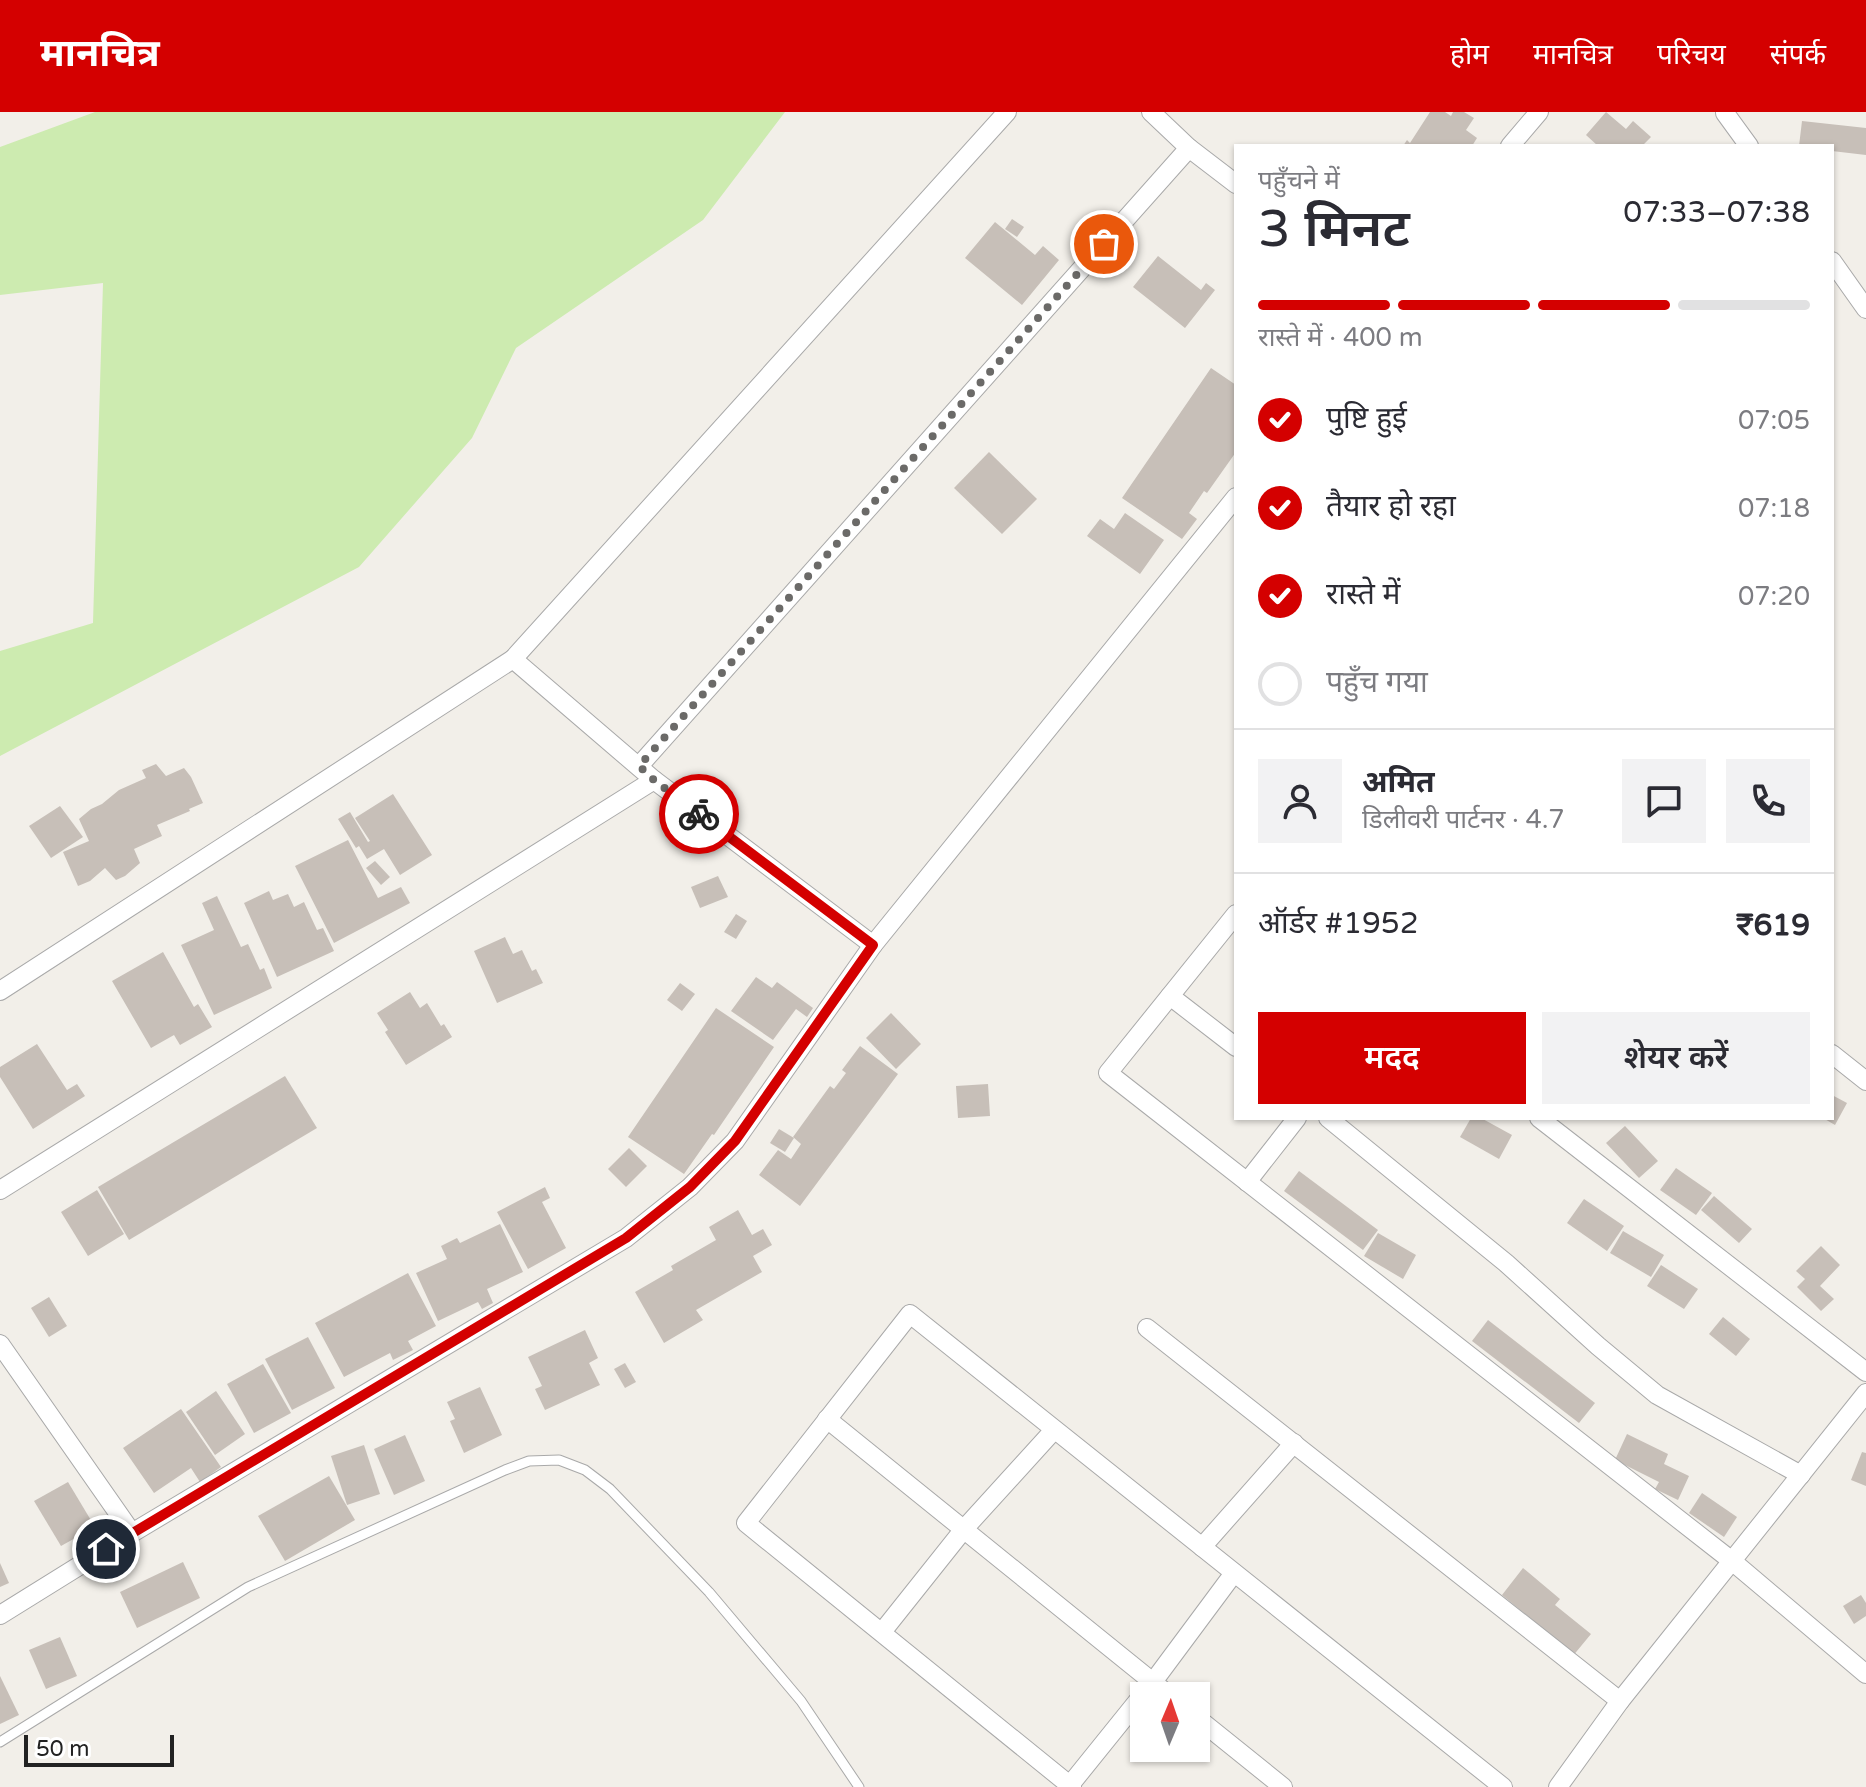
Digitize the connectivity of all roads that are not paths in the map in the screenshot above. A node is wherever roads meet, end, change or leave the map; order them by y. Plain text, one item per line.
1 (1007, 112) edge
2 (1151, 112) edge
3 (1539, 112) edge
4 (1726, 112) edge
5 (1512, 144) edge
6 (1748, 144) edge
7 (1189, 148) junction
8 (1234, 182) edge
9 (1834, 264) edge
10 (1866, 309) edge
11 (1234, 499) edge
12 (513, 659) junction
13 (639, 766) junction
14 (654, 780) junction
15 (1234, 916) edge
16 (873, 945) junction
17 (0, 991) edge
18 (1170, 996) junction
19 (1234, 1045) edge
20 (1834, 1056) edge
21 (1866, 1081) edge
22 (1295, 1120) edge
23 (1330, 1120) edge
24 (1542, 1120) edge
25 (1564, 1120) edge
26 (1565, 1138) junction
27 (1247, 1182) junction
28 (0, 1190) edge
29 (1147, 1328) dead end
30 (0, 1344) edge
31 (1864, 1366) edge
32 (1866, 1393) edge
33 (827, 1419) junction
34 (1054, 1430) junction
35 (1294, 1443) junction
36 (1801, 1475) junction
37 (964, 1529) junction
38 (132, 1533) junction
39 (1202, 1547) junction
40 (1732, 1561) junction
41 (1234, 1573) junction
42 (0, 1615) edge
43 (882, 1632) junction
44 (1866, 1674) edge
45 (1153, 1682) joint
46 (1620, 1701) junction
47 (1130, 1711) edge
48 (1210, 1728) edge
49 (0, 1742) edge
50 (1071, 1786) edge
51 (859, 1787) edge
52 (1283, 1787) edge
53 (1503, 1787) edge
54 (1558, 1787) edge

1 - 12 street
2 - 7 street
3 - 5 street
4 - 6 street
7 - 8 street
7 - 13 street
9 - 10 street
11 - 16 street
12 - 13 street
12 - 17 street
13 - 14 street
14 - 16 street
14 - 28 street
15 - 18 street
16 - 38 street
18 - 19 street
18 - 27 street
20 - 21 street
22 - 27 street
23 - 36 street
24 - 26 street
25 - 26 street
26 - 31 street
27 - 40 street
29 - 35 street
30 - 38 street
32 - 36 street
33 - 34 street
33 - 37 street
33 - 43 street
34 - 37 street
34 - 39 street
35 - 39 street
35 - 46 street
36 - 40 street
37 - 43 street
37 - 45 street
38 - 42 street
39 - 41 street
40 - 44 street
40 - 46 street
41 - 45 street
41 - 53 street
43 - 50 street
46 - 54 street
47 - 50 street
48 - 52 street
49 - 51 lane

